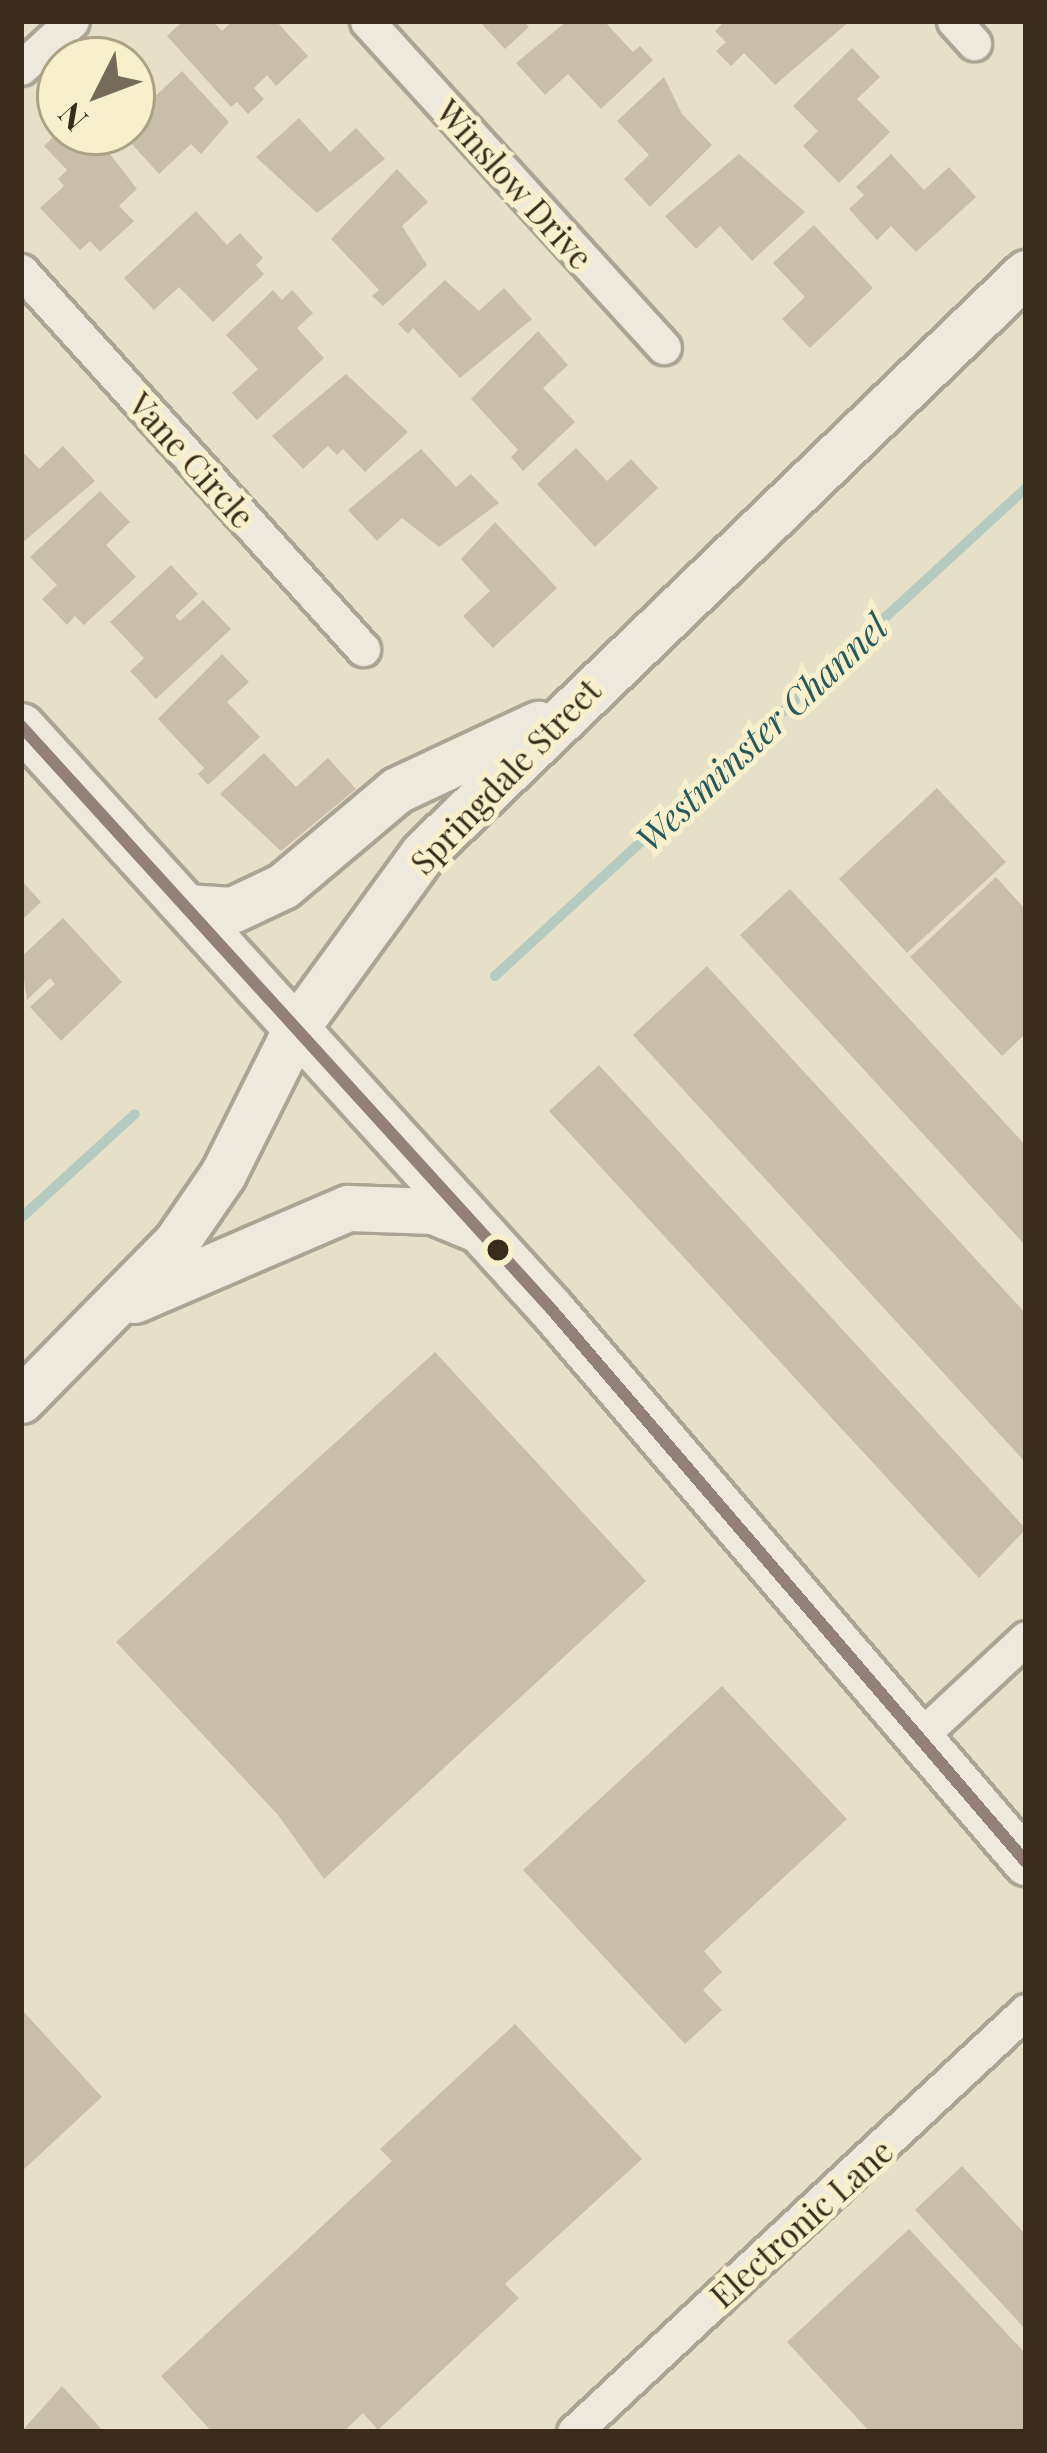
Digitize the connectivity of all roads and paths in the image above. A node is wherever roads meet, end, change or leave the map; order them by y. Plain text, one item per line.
1 (72, 21) edge
2 (367, 21) edge
3 (21, 68) edge
4 (21, 271) edge
5 (1026, 273) edge
6 (664, 347) dead end
7 (363, 649) dead end
8 (568, 710) junction
9 (21, 726) edge
10 (186, 907) junction
11 (296, 1028) junction
12 (479, 1229) junction
13 (120, 1306) junction
14 (21, 1400) edge
15 (1026, 1638) edge
16 (915, 1741) junction
17 (1026, 1862) edge
18 (1026, 2011) edge
19 (574, 2432) edge

1 - 3 street
2 - 6 street, Winslow Drive
4 - 7 street, Vane Circle
5 - 8 main road, Springdale Street
8 - 10 main road
8 - 11 main road, Springdale Street
9 - 10 main road
10 - 11 main road
11 - 12 main road
11 - 13 main road, Springdale Street
12 - 13 main road
12 - 16 main road
13 - 14 main road, Springdale Street
15 - 16 street
16 - 17 main road
18 - 19 street, Electronic Lane

